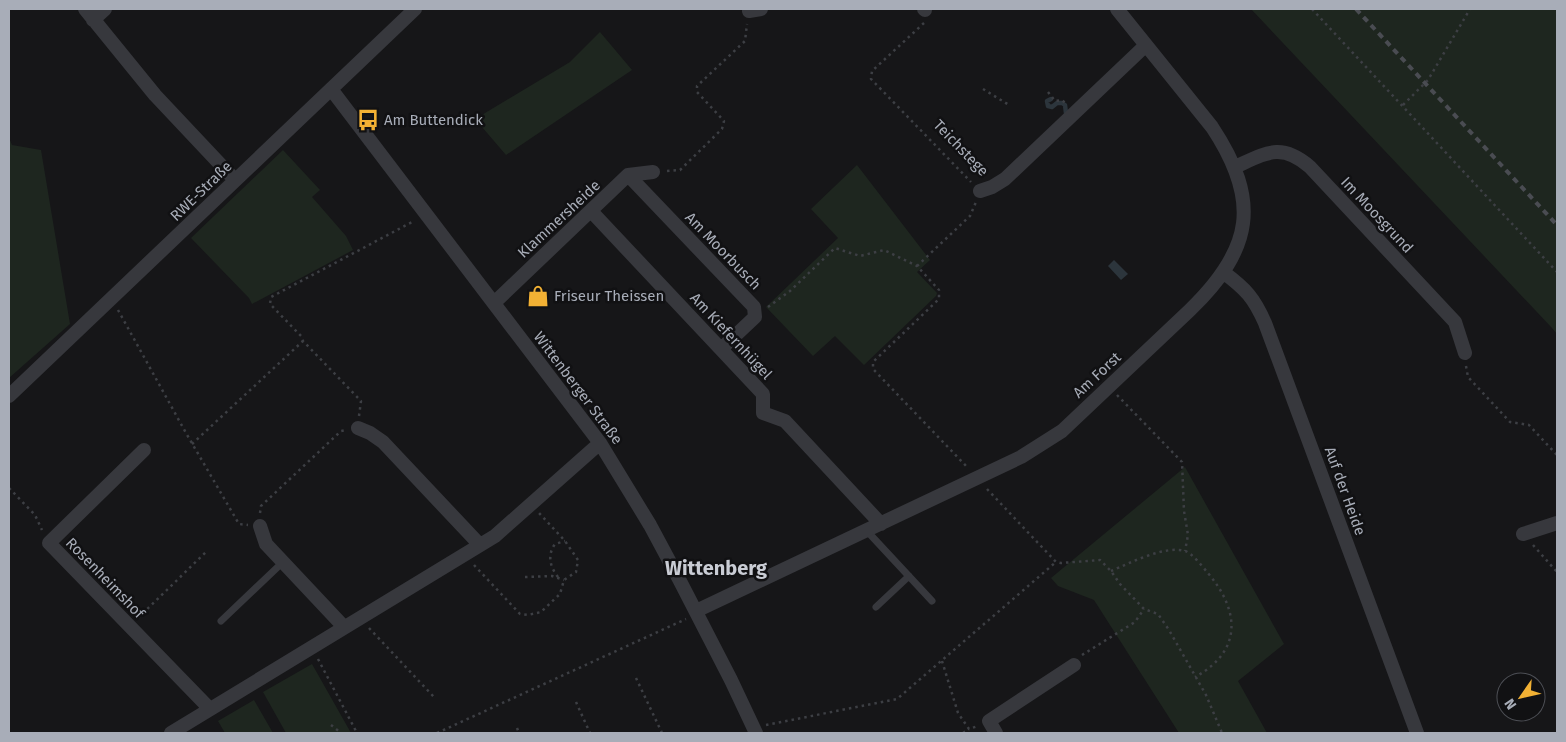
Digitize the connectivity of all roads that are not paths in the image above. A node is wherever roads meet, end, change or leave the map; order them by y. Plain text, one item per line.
1 (105, 9) edge
2 (416, 9) edge
3 (1117, 9) edge
4 (89, 14) edge
5 (1146, 45) junction
6 (331, 89) junction
7 (1235, 166) junction
8 (653, 172) road end
9 (628, 175) junction
10 (235, 180) junction
11 (980, 191) road end
12 (591, 211) junction
13 (1224, 272) junction
14 (494, 303) junction
15 (721, 349) junction
16 (1465, 352) road end
17 (9, 396) edge
18 (358, 428) road end
19 (600, 443) junction
20 (144, 450) dead end
21 (1557, 523) edge
22 (881, 524) junction
23 (260, 526) road end
24 (866, 530) junction
25 (1523, 534) road end
26 (480, 545) junction
27 (283, 562) junction
28 (909, 576) junction
29 (932, 601) dead end
30 (876, 607) dead end
31 (696, 612) junction
32 (221, 621) dead end
33 (344, 627) junction
34 (1074, 665) road end
35 (210, 710) junction
36 (992, 727) edge
37 (755, 730) edge
38 (171, 733) edge
39 (1417, 733) edge

1 - 4 street
2 - 6 street, RWE-Straße
3 - 5 street, Am Forst
4 - 10 street
5 - 7 street, Am Forst
5 - 11 street, Teichstege
6 - 10 street, RWE-Straße
6 - 14 street, Wittenberger Straße
7 - 13 street, Am Forst
7 - 16 street, Im Moosgrund
8 - 9 street
9 - 12 street, Klammersheide
9 - 15 street, Am Moorbusch
10 - 17 street, RWE-Straße
12 - 14 street, Klammersheide
12 - 15 street, Am Kiefernhügel
13 - 22 street, Am Forst
13 - 39 street, Auf der Heide
14 - 19 street, Wittenberger Straße
15 - 22 street, Am Kiefernhügel
18 - 26 street
19 - 26 street
19 - 31 street, Wittenberger Straße
20 - 35 street, Rosenheimshof
21 - 25 street
22 - 24 street, Am Forst
23 - 27 street
24 - 28 lane
24 - 31 street, Am Forst
26 - 33 street
27 - 32 lane
27 - 33 street
28 - 29 lane
28 - 30 lane
31 - 37 street, Wittenberger Straße
33 - 35 street
34 - 36 street
35 - 38 street

